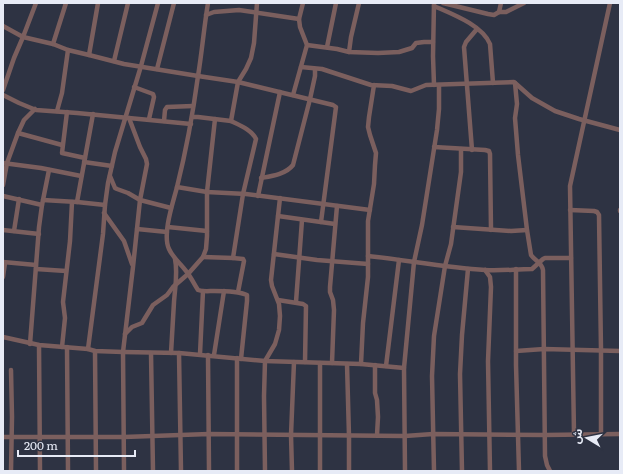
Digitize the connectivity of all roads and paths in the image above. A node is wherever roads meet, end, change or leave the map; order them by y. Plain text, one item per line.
1 (36, 3) edge
2 (66, 3) edge
3 (98, 3) edge
4 (128, 3) edge
5 (157, 3) edge
6 (174, 3) edge
7 (208, 3) edge
8 (257, 3) edge
9 (302, 3) edge
10 (336, 3) edge
11 (360, 3) edge
12 (443, 3) edge
13 (501, 3) edge
14 (524, 3) edge
15 (610, 3) edge
16 (434, 5) edge
17 (256, 12) junction
18 (499, 12) junction
19 (206, 15) junction
20 (299, 19) junction
21 (3, 26) edge
22 (477, 29) junction
23 (23, 37) junction
24 (433, 42) junction
25 (54, 44) junction
26 (307, 45) junction
27 (327, 47) junction
28 (68, 50) junction
29 (349, 52) junction
30 (89, 56) junction
31 (114, 61) junction
32 (141, 66) junction
33 (300, 68) junction
34 (157, 69) junction
35 (315, 69) junction
36 (198, 76) junction
37 (238, 82) junction
38 (493, 83) junction
39 (516, 83) junction
40 (467, 84) junction
41 (437, 85) junction
42 (374, 86) junction
43 (134, 87) junction
44 (3, 90) edge
45 (280, 92) junction
46 (3, 95) edge
47 (294, 95) junction
48 (310, 99) junction
49 (193, 106) junction
50 (35, 109) junction
51 (57, 111) junction
52 (66, 112) junction
53 (93, 114) junction
54 (127, 117) junction
55 (192, 117) junction
56 (149, 119) junction
57 (215, 119) junction
58 (585, 120) junction
59 (164, 121) junction
60 (231, 121) junction
61 (191, 124) junction
62 (620, 130) edge
63 (18, 133) junction
64 (62, 145) junction
65 (434, 147) junction
66 (462, 149) junction
67 (472, 150) junction
68 (84, 160) junction
69 (5, 163) edge
70 (112, 166) junction
71 (48, 170) junction
72 (110, 175) junction
73 (81, 176) junction
74 (261, 178) junction
75 (3, 185) edge
76 (178, 188) junction
77 (207, 192) junction
78 (243, 194) junction
79 (3, 196) edge
80 (258, 196) junction
81 (280, 198) junction
82 (19, 200) junction
83 (140, 200) junction
84 (74, 202) junction
85 (42, 203) junction
86 (323, 204) junction
87 (105, 205) junction
88 (337, 206) junction
89 (171, 208) junction
90 (370, 210) junction
91 (570, 210) junction
92 (104, 213) junction
93 (278, 216) junction
94 (302, 220) junction
95 (321, 222) junction
96 (335, 224) junction
97 (453, 227) junction
98 (137, 229) junction
99 (168, 229) junction
100 (3, 230) edge
101 (491, 230) junction
102 (527, 230) junction
103 (14, 231) junction
104 (207, 231) junction
105 (39, 234) junction
106 (274, 254) junction
107 (368, 256) junction
108 (203, 257) junction
109 (299, 257) junction
110 (175, 258) junction
111 (233, 258) junction
112 (571, 258) junction
113 (399, 260) junction
114 (332, 261) junction
115 (414, 262) junction
116 (539, 262) junction
117 (4, 263) edge
118 (368, 264) junction
119 (445, 266) junction
120 (36, 267) junction
121 (133, 267) junction
122 (468, 269) junction
123 (516, 269) junction
124 (485, 270) junction
125 (66, 271) junction
126 (188, 274) junction
127 (3, 277) edge
128 (176, 285) junction
129 (203, 291) junction
130 (224, 291) junction
131 (238, 292) junction
132 (278, 300) junction
133 (296, 302) junction
134 (125, 335) junction
135 (3, 337) edge
136 (30, 344) junction
137 (39, 345) junction
138 (64, 347) junction
139 (88, 349) junction
140 (544, 350) junction
141 (573, 350) junction
142 (601, 350) junction
143 (620, 350) edge
144 (95, 351) junction
145 (516, 351) junction
146 (123, 352) junction
147 (151, 352) junction
148 (171, 352) junction
149 (179, 352) junction
150 (200, 354) junction
151 (208, 355) junction
152 (214, 356) junction
153 (239, 358) junction
154 (265, 361) junction
155 (294, 362) junction
156 (305, 362) junction
157 (320, 363) junction
158 (332, 363) junction
159 (347, 364) junction
160 (361, 364) junction
161 (375, 366) junction
162 (386, 366) junction
163 (404, 368) junction
164 (11, 370) dead end
165 (209, 434) junction
166 (434, 434) junction
167 (462, 434) junction
168 (489, 434) junction
169 (517, 434) junction
170 (574, 434) junction
171 (601, 434) junction
172 (620, 434) edge
173 (180, 435) junction
174 (237, 435) junction
175 (265, 435) junction
176 (291, 435) junction
177 (320, 435) junction
178 (377, 435) junction
179 (545, 435) junction
180 (3, 436) edge
181 (11, 436) junction
182 (40, 436) junction
183 (68, 436) junction
184 (96, 436) junction
185 (152, 436) junction
186 (349, 436) junction
187 (405, 436) junction
188 (124, 437) junction
189 (11, 471) edge
190 (40, 471) edge
191 (68, 471) edge
192 (96, 471) edge
193 (124, 471) edge
194 (153, 471) edge
195 (181, 471) edge
196 (209, 471) edge
197 (237, 471) edge
198 (265, 471) edge
199 (292, 471) edge
200 (320, 471) edge
201 (349, 471) edge
202 (405, 471) edge
203 (434, 471) edge
204 (462, 471) edge
205 (490, 471) edge
206 (519, 471) edge
207 (550, 471) edge

1 - 23 street
2 - 25 street
3 - 30 street
4 - 31 street
5 - 32 street
6 - 34 street
7 - 19 street
8 - 17 street
9 - 20 street
10 - 27 street
11 - 29 street
12 - 18 street
13 - 18 street
14 - 18 street
15 - 58 street
16 - 22 street
16 - 24 street
17 - 19 street
17 - 20 street
17 - 37 street
19 - 36 street
20 - 26 street
21 - 23 street
22 - 38 street
22 - 40 street
23 - 25 street
23 - 44 street
24 - 29 street
24 - 41 street
25 - 28 street
26 - 27 street
26 - 33 street
27 - 29 street
28 - 30 street
28 - 51 street
30 - 31 street
31 - 32 street
32 - 34 street
32 - 43 street
33 - 35 street
33 - 47 street
34 - 36 street
35 - 42 street
35 - 48 street
36 - 37 street
36 - 49 street
37 - 45 street
37 - 60 street
38 - 39 street
38 - 40 street
39 - 58 street
39 - 102 street
40 - 41 street
40 - 67 street
41 - 42 street
41 - 65 street
42 - 90 street
43 - 54 street
43 - 56 street
45 - 47 street
45 - 74 street
46 - 50 street
47 - 48 street
48 - 74 street
48 - 86 street
49 - 55 street
49 - 59 street
50 - 51 street
50 - 63 street
51 - 52 street
52 - 53 street
52 - 64 street
53 - 54 street
53 - 68 street
54 - 56 street
54 - 70 street
54 - 83 street
55 - 57 street
55 - 61 street
56 - 59 street
57 - 60 street
57 - 77 street
58 - 62 street
58 - 91 street
59 - 61 street
60 - 78 street
61 - 76 street
63 - 64 street
63 - 69 street
64 - 68 street
65 - 66 street
65 - 115 street
66 - 67 street
66 - 97 street
67 - 101 street
68 - 70 street
68 - 73 street
69 - 71 street
69 - 75 street
70 - 72 street
71 - 73 street
71 - 85 street
72 - 83 street
72 - 87 street
73 - 84 street
74 - 80 street
76 - 77 street
76 - 89 street
77 - 78 street
77 - 104 street
78 - 80 street
78 - 111 street
79 - 82 street
80 - 81 street
81 - 86 street
81 - 93 street
82 - 85 street
82 - 103 street
83 - 89 street
83 - 98 street
84 - 85 street
84 - 87 street
84 - 125 street
85 - 105 street
86 - 88 street
86 - 95 street
87 - 92 street
88 - 90 street
88 - 96 street
89 - 99 street
90 - 107 street
91 - 112 street
91 - 142 street
92 - 121 street
92 - 139 street
93 - 94 street
93 - 106 street
94 - 95 street
94 - 109 street
95 - 96 street
96 - 114 street
97 - 101 street
97 - 119 street
98 - 99 street
98 - 121 street
99 - 104 street
99 - 110 street
100 - 103 street
101 - 102 street
102 - 116 street
103 - 105 street
104 - 108 street
105 - 120 street
106 - 109 street
106 - 132 street
107 - 113 street
107 - 118 street
108 - 111 street
108 - 126 street
109 - 114 street
109 - 133 street
110 - 126 street
110 - 128 street
111 - 131 street
112 - 116 street
112 - 141 street
113 - 115 street
113 - 162 street
114 - 118 street
114 - 158 street
115 - 119 street
115 - 163 street
116 - 123 street
116 - 140 street
117 - 120 street
117 - 127 street
118 - 160 street
119 - 122 street
119 - 166 street
120 - 125 street
120 - 136 street
121 - 134 street
122 - 124 street
122 - 167 street
123 - 124 street
123 - 145 street
124 - 168 street
125 - 138 street
126 - 128 street
126 - 129 street
128 - 134 street
128 - 148 street
129 - 130 street
129 - 150 street
130 - 131 street
130 - 152 street
131 - 153 street
132 - 133 street
132 - 154 street
133 - 156 street
134 - 146 street
135 - 136 street
136 - 137 street
137 - 138 street
137 - 182 street
138 - 139 street
138 - 183 street
139 - 144 street
140 - 141 street
140 - 145 street
140 - 179 street
141 - 142 street
141 - 170 street
142 - 143 street
142 - 171 street
144 - 146 street
144 - 184 street
145 - 169 street
146 - 147 street
146 - 188 street
147 - 148 street
147 - 185 street
148 - 149 street
149 - 150 street
149 - 173 street
150 - 151 street
151 - 152 street
151 - 165 street
152 - 153 street
153 - 154 street
153 - 174 street
154 - 155 street
154 - 175 street
155 - 156 street
155 - 176 street
156 - 157 street
157 - 158 street
157 - 177 street
158 - 159 street
159 - 160 street
159 - 186 street
160 - 161 street
161 - 162 street
161 - 178 street
162 - 163 street
163 - 187 street
164 - 181 street
165 - 173 street
165 - 174 street
165 - 196 street
166 - 167 street
166 - 187 street
166 - 203 street
167 - 168 street
167 - 204 street
168 - 169 street
168 - 205 street
169 - 179 street
169 - 206 street
170 - 171 street
170 - 179 street
171 - 172 street
173 - 185 street
173 - 195 street
174 - 175 street
174 - 197 street
175 - 176 street
175 - 198 street
176 - 177 street
176 - 199 street
177 - 186 street
177 - 200 street
178 - 186 street
178 - 187 street
179 - 207 street
180 - 181 street
181 - 182 street
181 - 189 street
182 - 183 street
182 - 190 street
183 - 184 street
183 - 191 street
184 - 188 street
184 - 192 street
185 - 188 street
185 - 194 street
186 - 201 street
187 - 202 street
188 - 193 street

